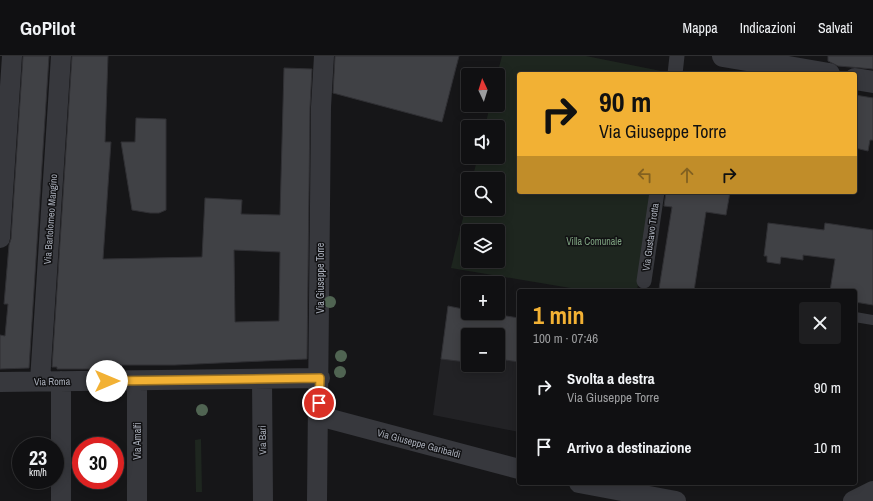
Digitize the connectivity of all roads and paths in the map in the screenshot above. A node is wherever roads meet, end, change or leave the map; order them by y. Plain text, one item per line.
1 (12, 56) edge
2 (61, 56) edge
3 (324, 56) edge
4 (677, 56) edge
5 (723, 56) edge
6 (826, 70) edge
7 (675, 72) edge
8 (857, 79) edge
9 (873, 82) edge
10 (657, 194) edge
11 (0, 238) edge
12 (644, 282) dead end
13 (857, 317) edge
14 (873, 320) edge
15 (320, 378) junction
16 (262, 379) junction
17 (40, 381) junction
18 (61, 381) junction
19 (137, 381) junction
20 (0, 382) edge
21 (319, 416) junction
22 (517, 468) edge
23 (599, 485) edge
24 (619, 487) edge
25 (873, 491) edge
26 (61, 501) edge
27 (137, 501) edge
28 (263, 501) edge
29 (317, 501) edge
30 (676, 501) edge
31 (853, 501) edge

1 - 11 street
2 - 17 street, Via Bartolomeo Mangino
3 - 15 street, Via Giuseppe Torre
4 - 7 street
5 - 6 street
8 - 9 street
10 - 12 street, Via Gustavo Trotta
13 - 14 lane
15 - 16 street, Via Roma
15 - 21 street, Via Giuseppe Torre
16 - 19 street, Via Roma
16 - 28 street, Via Bari
17 - 18 street, Via Roma
17 - 20 street, Via Roma
18 - 19 street, Via Roma
18 - 26 street
19 - 27 street, Via Amalfi
21 - 22 street, Via Giuseppe Garibaldi
21 - 29 street, Via Giuseppe Torre
23 - 24 street
24 - 30 street
25 - 31 street

